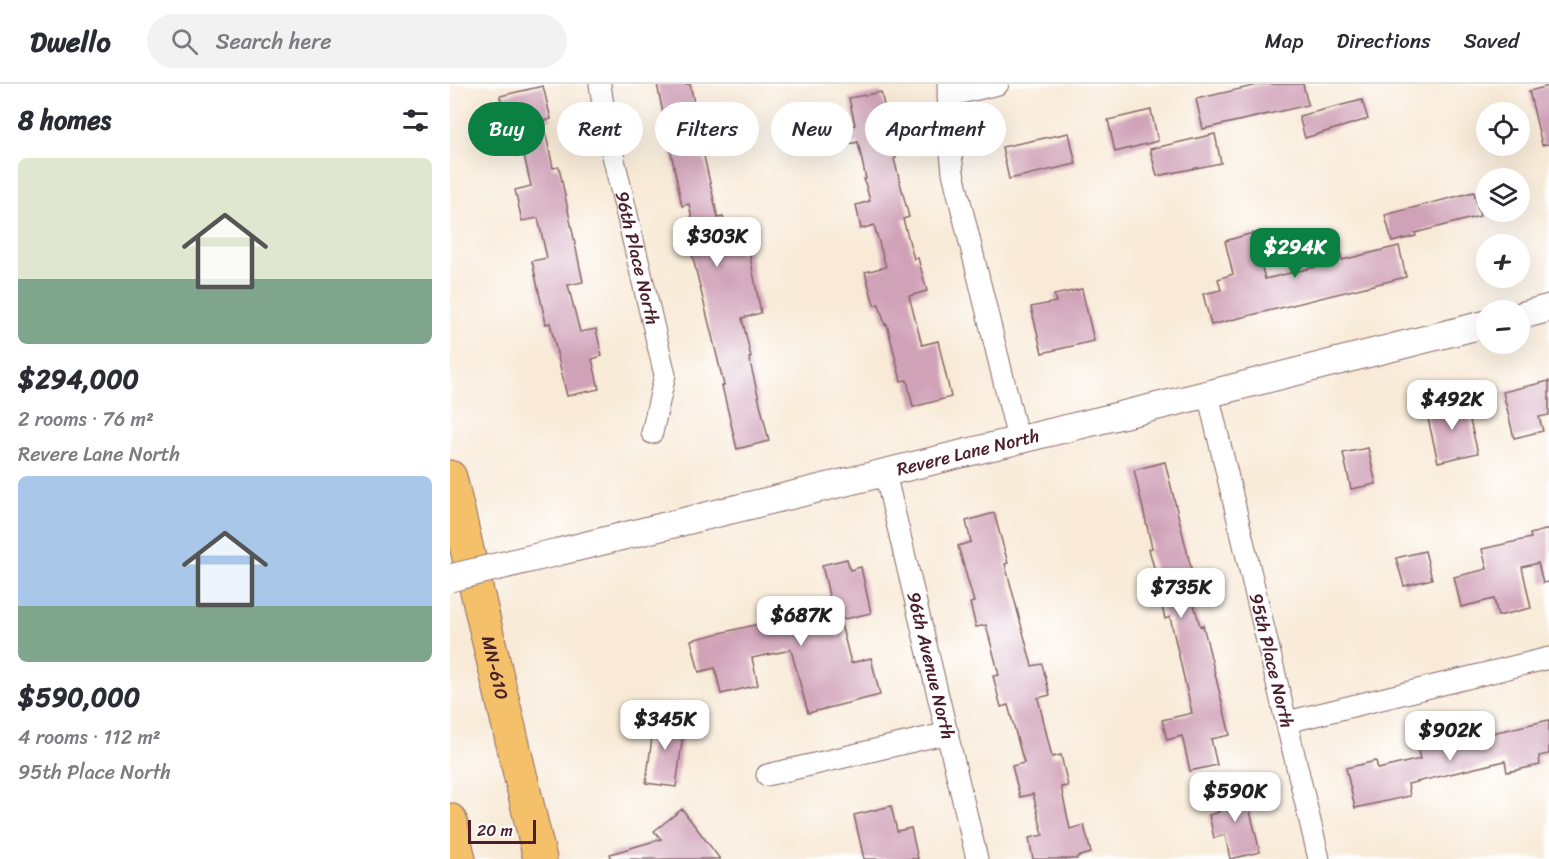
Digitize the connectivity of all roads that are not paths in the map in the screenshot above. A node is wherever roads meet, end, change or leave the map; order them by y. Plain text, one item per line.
1 (600, 84) edge
2 (998, 84) edge
3 (948, 90) edge
4 (1549, 308) edge
5 (1530, 313) edge
6 (1476, 327) edge
7 (1208, 394) junction
8 (652, 433) dead end
9 (1018, 439) junction
10 (885, 473) junction
11 (450, 477) edge
12 (450, 578) edge
13 (1549, 658) edge
14 (1287, 722) junction
15 (948, 734) junction
16 (766, 775) dead end
17 (450, 820) edge
18 (459, 859) edge
19 (540, 859) edge
20 (977, 859) edge
21 (1319, 859) edge

1 - 8 street, 96th Place North
2 - 3 street
3 - 9 street
4 - 5 street
6 - 7 street, Revere Lane North
7 - 9 street, Revere Lane North
7 - 14 street, 95th Place North
9 - 10 street, Revere Lane North
10 - 12 street, Revere Lane North, bridge
10 - 15 street, 96th Avenue North
11 - 19 highway, MN-610
13 - 14 street
14 - 21 street, 95th Place North
15 - 16 street
15 - 20 street, 96th Avenue North
17 - 18 highway

